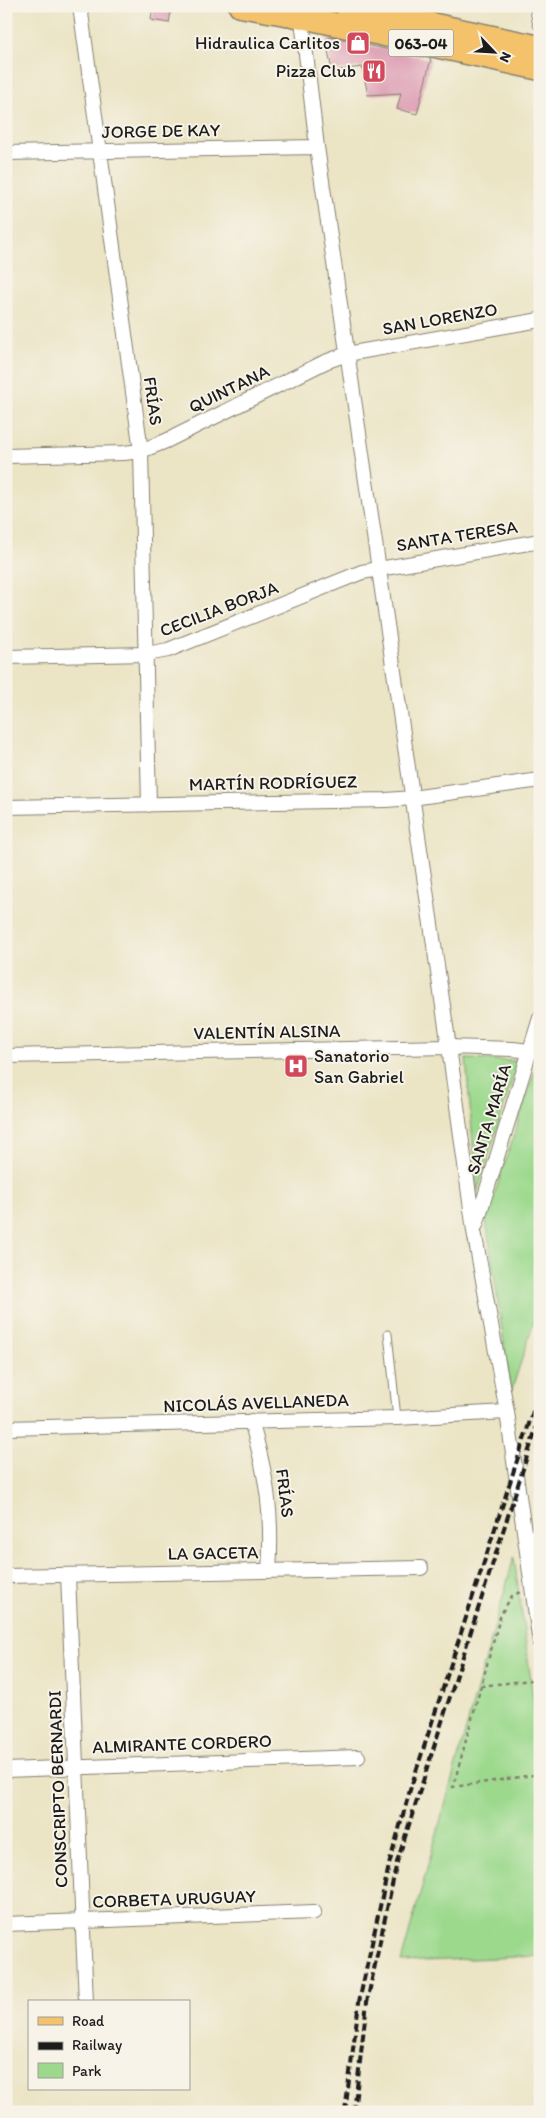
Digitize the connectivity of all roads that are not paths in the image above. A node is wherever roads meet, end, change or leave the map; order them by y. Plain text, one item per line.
1 (80, 6) edge
2 (240, 6) edge
3 (346, 6) edge
4 (537, 6) edge
5 (301, 12) edge
6 (540, 23) edge
7 (540, 47) edge
8 (540, 69) edge
9 (317, 147) junction
10 (98, 151) junction
11 (6, 153) edge
12 (540, 320) edge
13 (347, 354) junction
14 (141, 451) junction
15 (6, 456) edge
16 (540, 541) edge
17 (380, 568) junction
18 (147, 654) junction
19 (6, 657) edge
20 (540, 780) edge
21 (412, 798) junction
22 (149, 805) junction
23 (6, 807) edge
24 (540, 1018) edge
25 (449, 1046) junction
26 (529, 1051) junction
27 (6, 1056) edge
28 (474, 1231) junction
29 (388, 1334) dead end
30 (507, 1412) junction
31 (397, 1418) junction
32 (251, 1421) junction
33 (6, 1428) edge
34 (540, 1527) edge
35 (534, 1561) edge
36 (421, 1568) dead end
37 (268, 1571) junction
38 (68, 1575) junction
39 (6, 1576) edge
40 (540, 1643) edge
41 (358, 1757) dead end
42 (76, 1766) junction
43 (6, 1770) edge
44 (314, 1912) dead end
45 (82, 1921) junction
46 (6, 1924) edge
47 (86, 2000) edge

1 - 10 street, FRÍAS
2 - 5 main road, 063-04
3 - 7 main road, 063-04
4 - 6 street
5 - 8 main road, 063-04
5 - 9 street
9 - 10 street, JORGE DE KAY
9 - 13 street
10 - 11 street, JORGE DE KAY
10 - 14 street, FRÍAS
12 - 13 street, SAN LORENZO
13 - 14 street, QUINTANA
13 - 17 street
14 - 15 street, QUINTANA
14 - 18 street, FRÍAS
16 - 17 street, SANTA TERESA
17 - 18 street, CECILIA BORJA
17 - 21 street
18 - 19 street, CECILIA BORJA
18 - 22 street, FRÍAS
20 - 21 street, MARTÍN RODRÍGUEZ
21 - 22 street, MARTÍN RODRÍGUEZ
21 - 25 street
22 - 23 street, MARTÍN RODRÍGUEZ
24 - 26 street, SANTA MARÍA
25 - 26 street, VALENTÍN ALSINA
25 - 27 street, VALENTÍN ALSINA
25 - 28 street
26 - 28 street, SANTA MARÍA
28 - 30 street
29 - 31 lane
30 - 31 street, NICOLÁS AVELLANEDA
30 - 35 street
31 - 32 street, NICOLÁS AVELLANEDA
32 - 33 street, NICOLÁS AVELLANEDA
32 - 37 street, FRÍAS
34 - 35 street
35 - 40 street
36 - 37 street, LA GACETA
37 - 38 street, LA GACETA
38 - 39 street, LA GACETA
38 - 42 street, CONSCRIPTO BERNARDI
41 - 42 street, ALMIRANTE CORDERO
42 - 43 street, ALMIRANTE CORDERO
42 - 45 street, CONSCRIPTO BERNARDI
44 - 45 street, CORBETA URUGUAY
45 - 46 street, CORBETA URUGUAY
45 - 47 street, CONSCRIPTO BERNARDI

